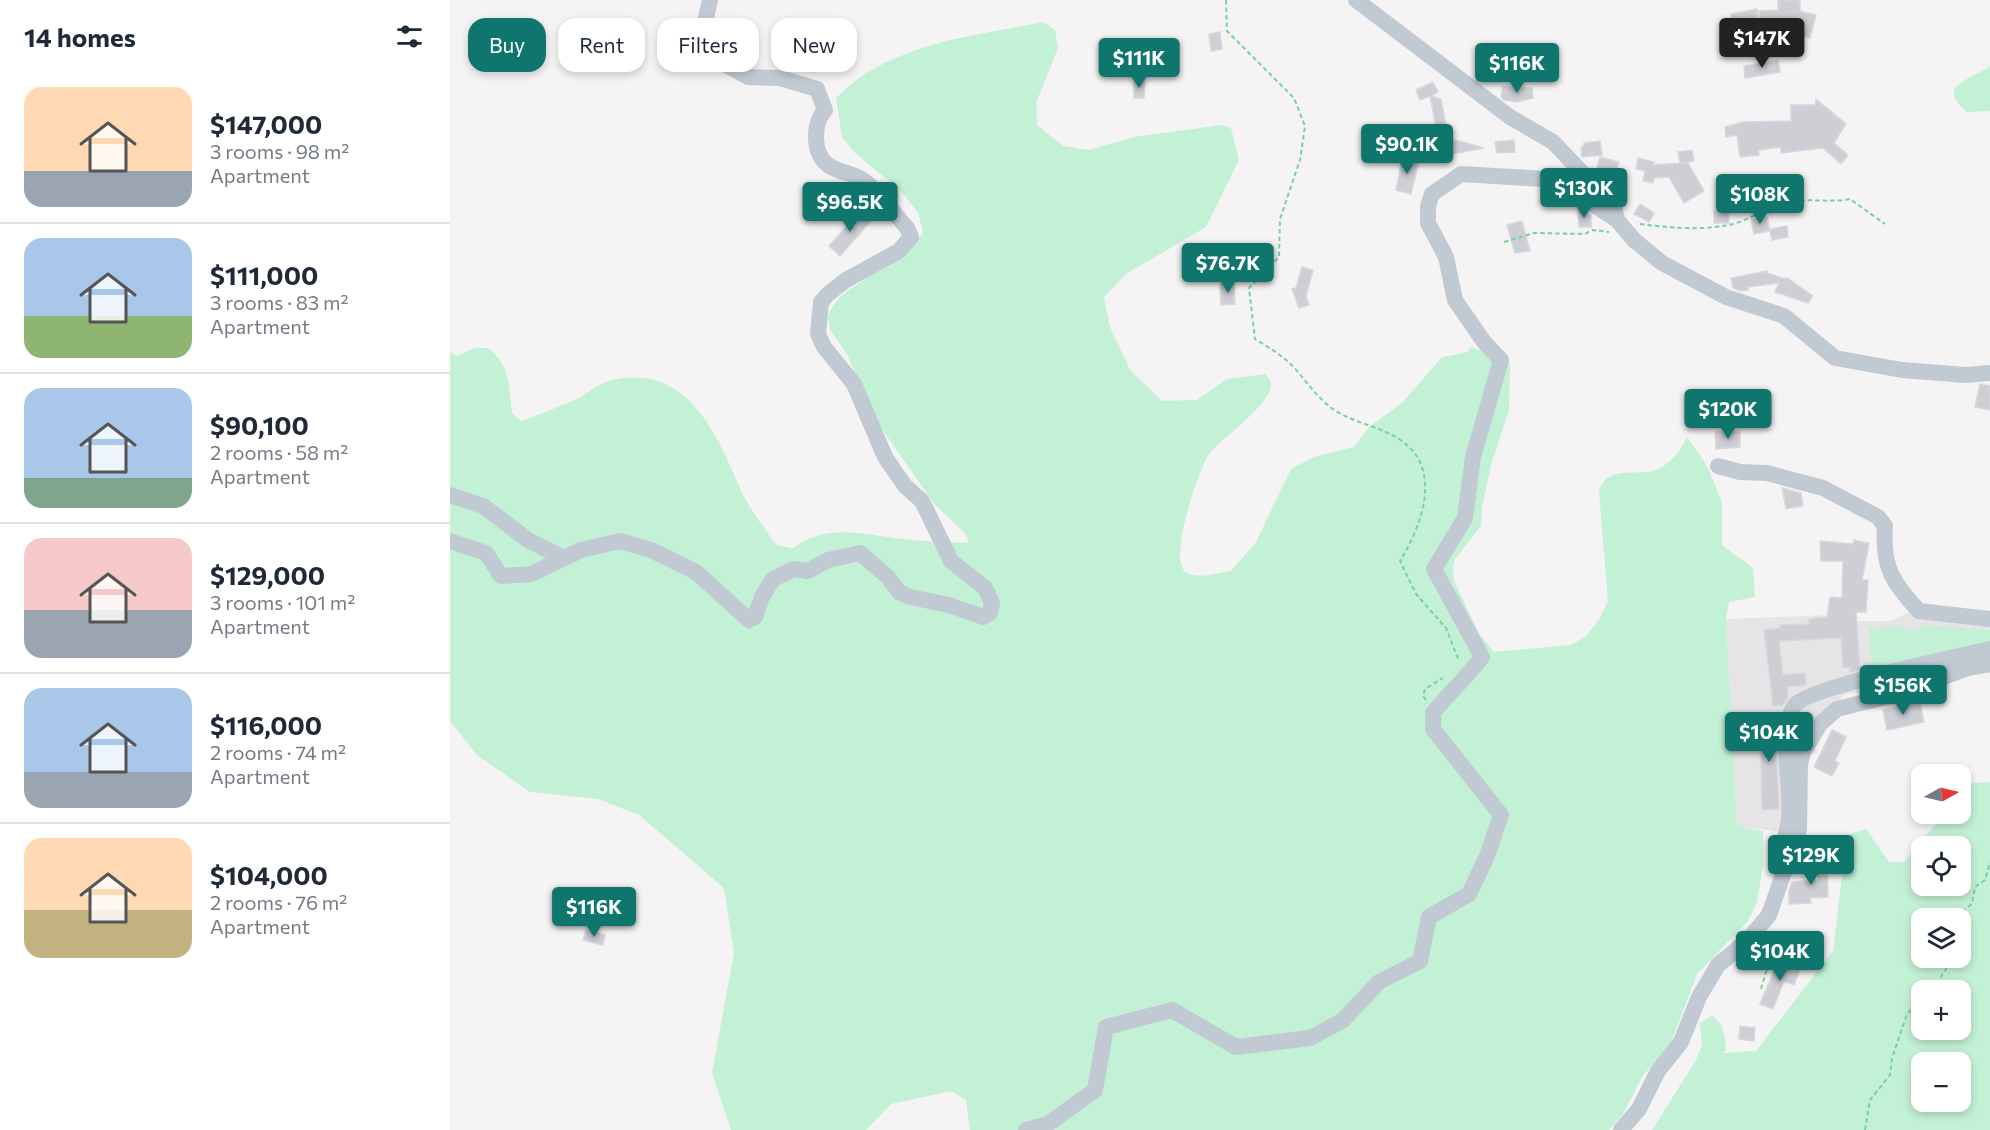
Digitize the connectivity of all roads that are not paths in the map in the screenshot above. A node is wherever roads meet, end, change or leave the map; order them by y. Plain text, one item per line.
1 (710, 0) edge
2 (1356, 0) edge
3 (1615, 226) junction
4 (1990, 373) edge
5 (1718, 465) dead end
6 (450, 495) edge
7 (450, 541) edge
8 (562, 557) junction
9 (1990, 620) edge
10 (1990, 649) edge
11 (1990, 664) edge
12 (1785, 875) junction
13 (1026, 1130) edge
14 (1621, 1130) edge

1 - 8 street
2 - 3 street
3 - 4 street
3 - 13 street
5 - 9 street
6 - 8 street
7 - 8 street
10 - 12 street
11 - 12 street
12 - 14 street

